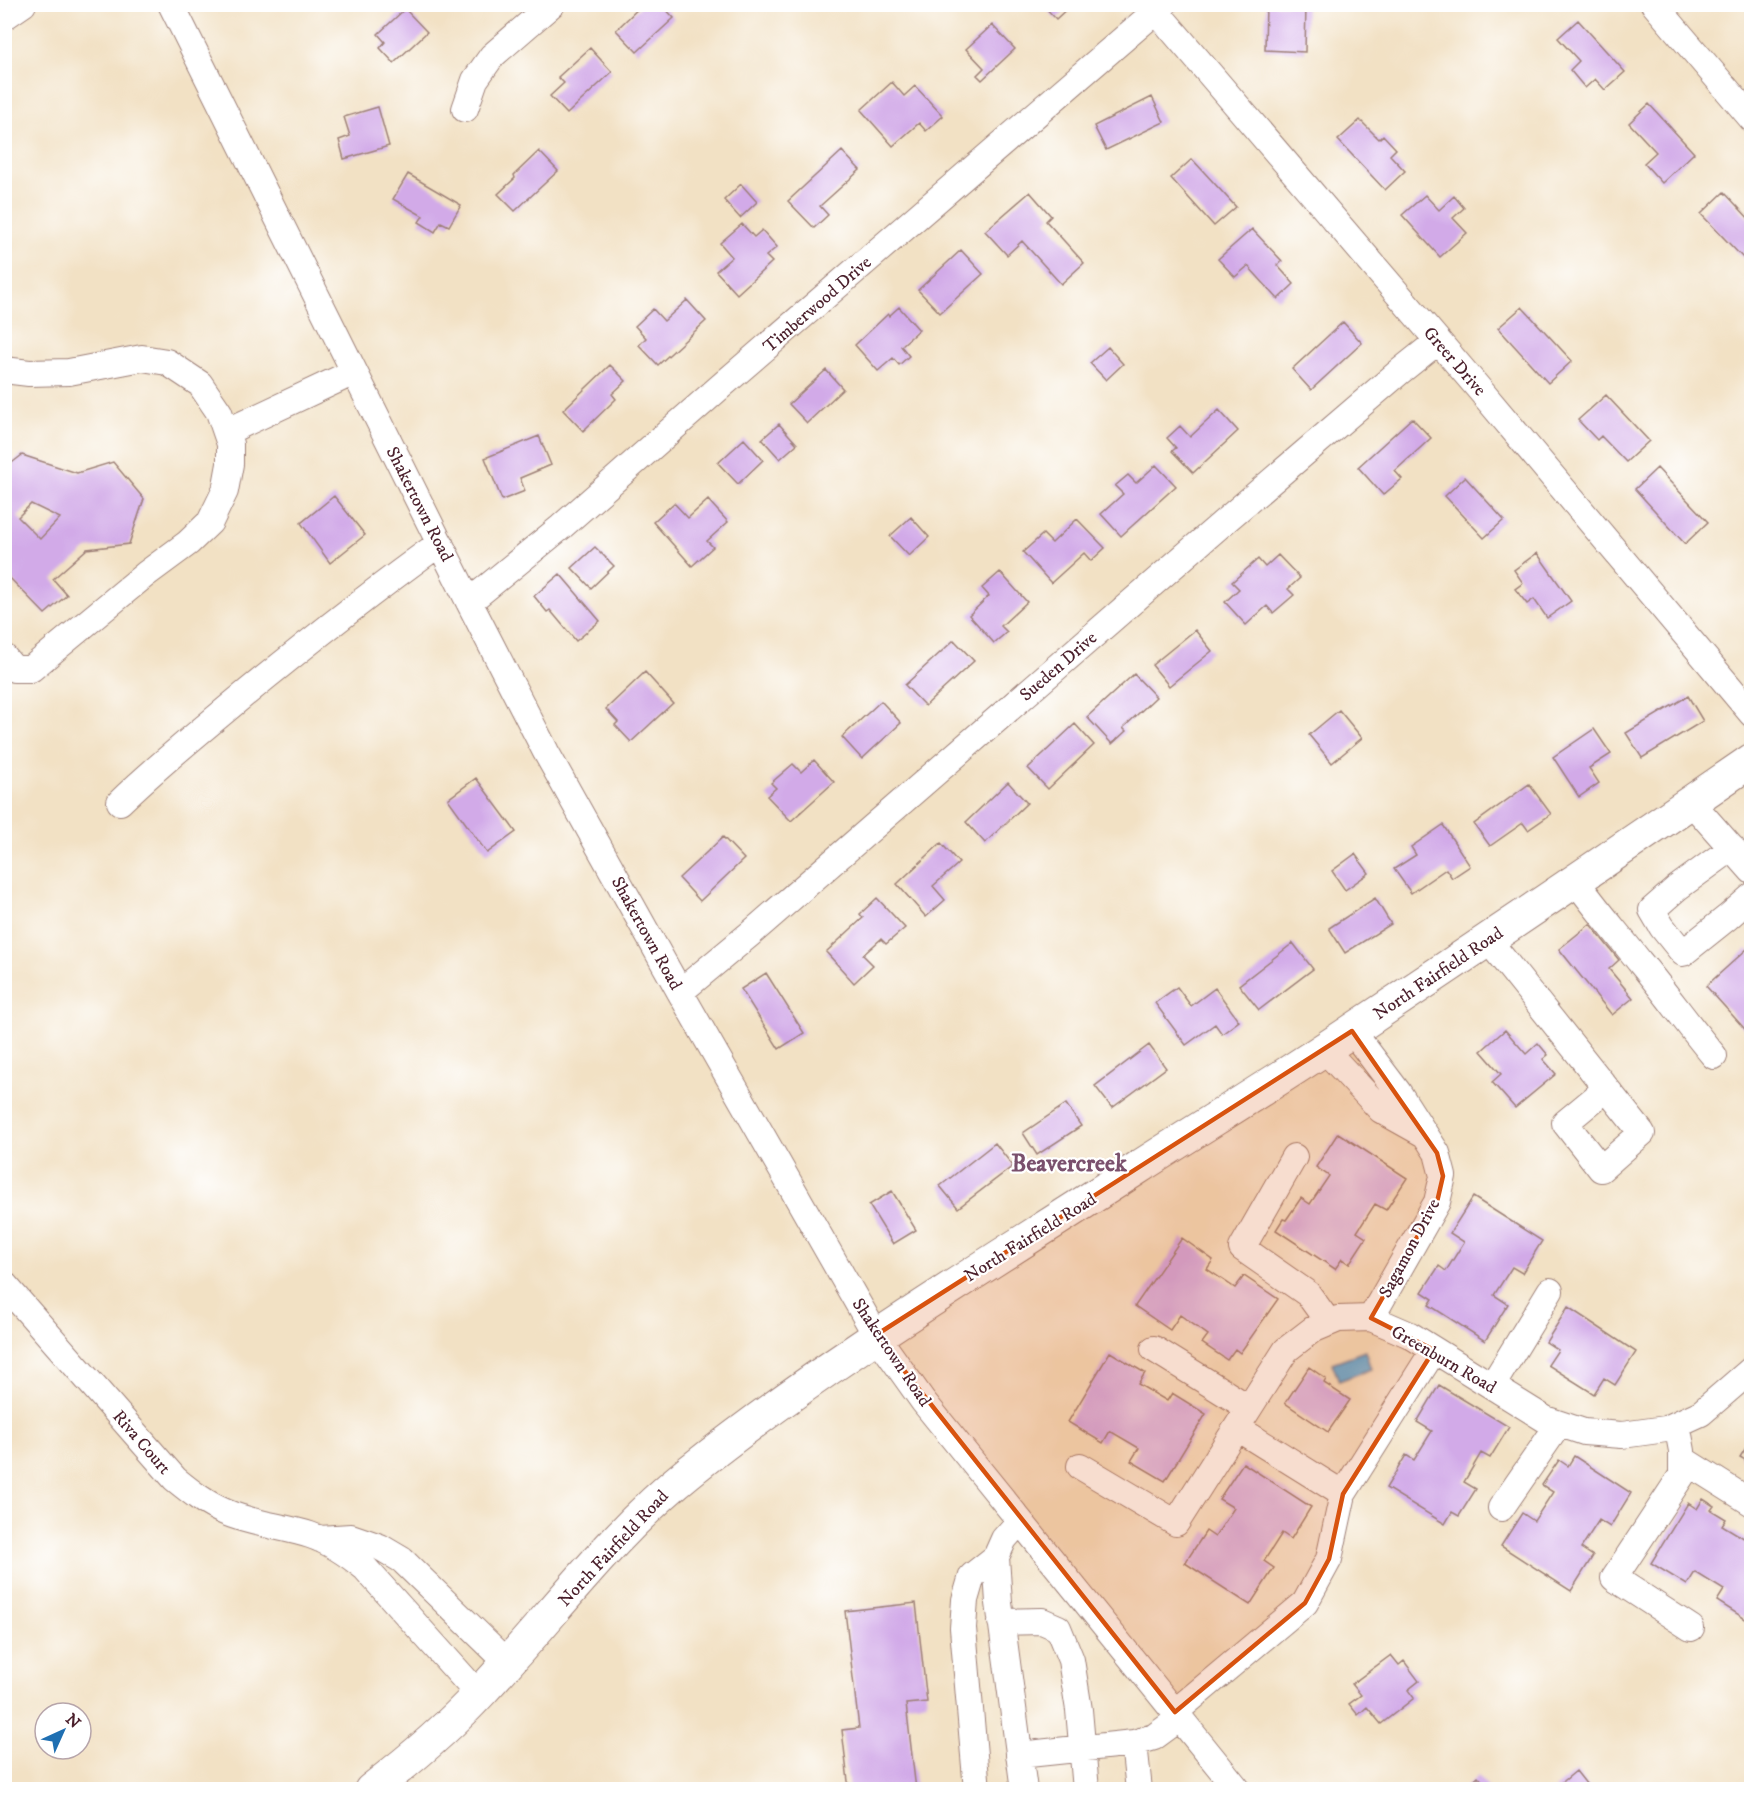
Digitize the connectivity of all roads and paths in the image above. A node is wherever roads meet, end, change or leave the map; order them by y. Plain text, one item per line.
1 (23, 4) edge
2 (171, 4) edge
3 (552, 4) edge
4 (1654, 4) edge
5 (1160, 8) edge
6 (4, 17) edge
7 (465, 109) dead end
8 (1752, 119) edge
9 (1438, 341) junction
10 (4, 370) edge
11 (354, 372) junction
12 (226, 432) junction
13 (440, 543) junction
14 (469, 602) junction
15 (4, 657) edge
16 (1752, 714) edge
17 (1752, 760) edge
18 (120, 802) dead end
19 (1691, 802) junction
20 (1732, 848) junction
21 (1752, 871) edge
22 (1576, 881) junction
23 (1752, 896) edge
24 (1488, 940) junction
25 (680, 992) junction
26 (1352, 1031) junction
27 (1324, 1048) junction
28 (1714, 1056) dead end
29 (1606, 1089) dead end
30 (1424, 1135) junction
31 (1294, 1157) dead end
32 (4, 1284) edge
33 (1550, 1292) dead end
34 (1371, 1318) junction
35 (1329, 1323) junction
36 (876, 1335) junction
37 (1154, 1349) dead end
38 (1434, 1350) junction
39 (1752, 1369) edge
40 (1492, 1386) junction
41 (1243, 1418) junction
42 (1559, 1424) junction
43 (1677, 1424) junction
44 (1682, 1459) junction
45 (1080, 1466) dead end
46 (1343, 1494) junction
47 (1752, 1503) edge
48 (1501, 1508) dead end
49 (1020, 1521) junction
50 (320, 1539) junction
51 (996, 1557) junction
52 (1001, 1622) junction
53 (1691, 1628) dead end
54 (508, 1663) junction
55 (479, 1695) junction
56 (1177, 1715) junction
57 (1134, 1743) junction
58 (1082, 1749) junction
59 (1019, 1755) junction
60 (371, 1790) edge
61 (977, 1790) edge
62 (1024, 1790) edge
63 (1086, 1790) edge
64 (1139, 1790) edge
65 (1238, 1790) edge

1 - 6 street
2 - 11 street, Shakertown Road
3 - 7 street
4 - 8 street
5 - 9 street, Greer Drive
5 - 14 street, Timberwood Drive
9 - 16 street, Greer Drive
9 - 25 street, Sueden Drive
10 - 12 street
11 - 12 street
11 - 13 street, Shakertown Road
12 - 15 street
13 - 14 street, Shakertown Road
13 - 18 street
14 - 25 street, Shakertown Road
17 - 19 main road, North Fairfield Road
19 - 20 street
19 - 22 main road, North Fairfield Road
20 - 21 street
20 - 23 street
22 - 24 main road, North Fairfield Road
22 - 28 street
24 - 26 main road, North Fairfield Road
24 - 29 street
25 - 36 street, Shakertown Road
26 - 27 main road, North Fairfield Road
26 - 30 street
27 - 30 street, Sagamon Drive
27 - 36 main road, North Fairfield Road
30 - 34 street, Sagamon Drive
31 - 35 street
32 - 50 street, Riva Court
33 - 40 street
34 - 35 street, Greenburn Road
34 - 38 street, Greenburn Road
35 - 41 street, Greenburn Road
36 - 49 street, Shakertown Road
36 - 54 main road, North Fairfield Road
37 - 41 street
38 - 40 street, Greenburn Road
38 - 46 street
39 - 43 street, Greenburn Road
40 - 42 street, Greenburn Road
41 - 45 street, Greenburn Road
41 - 46 street
42 - 43 street, Greenburn Road
42 - 48 street
43 - 44 street
44 - 47 street
44 - 53 street
46 - 56 street
49 - 51 street
49 - 56 street, Shakertown Road
50 - 54 street, Riva Court
50 - 55 street, Riva Court
51 - 52 street
51 - 61 street
52 - 58 street
52 - 59 street
54 - 55 main road, North Fairfield Road
55 - 60 main road, North Fairfield Road
56 - 57 street
56 - 65 street, Shakertown Road
57 - 58 street
57 - 64 street
58 - 59 street
58 - 63 street
59 - 62 street

